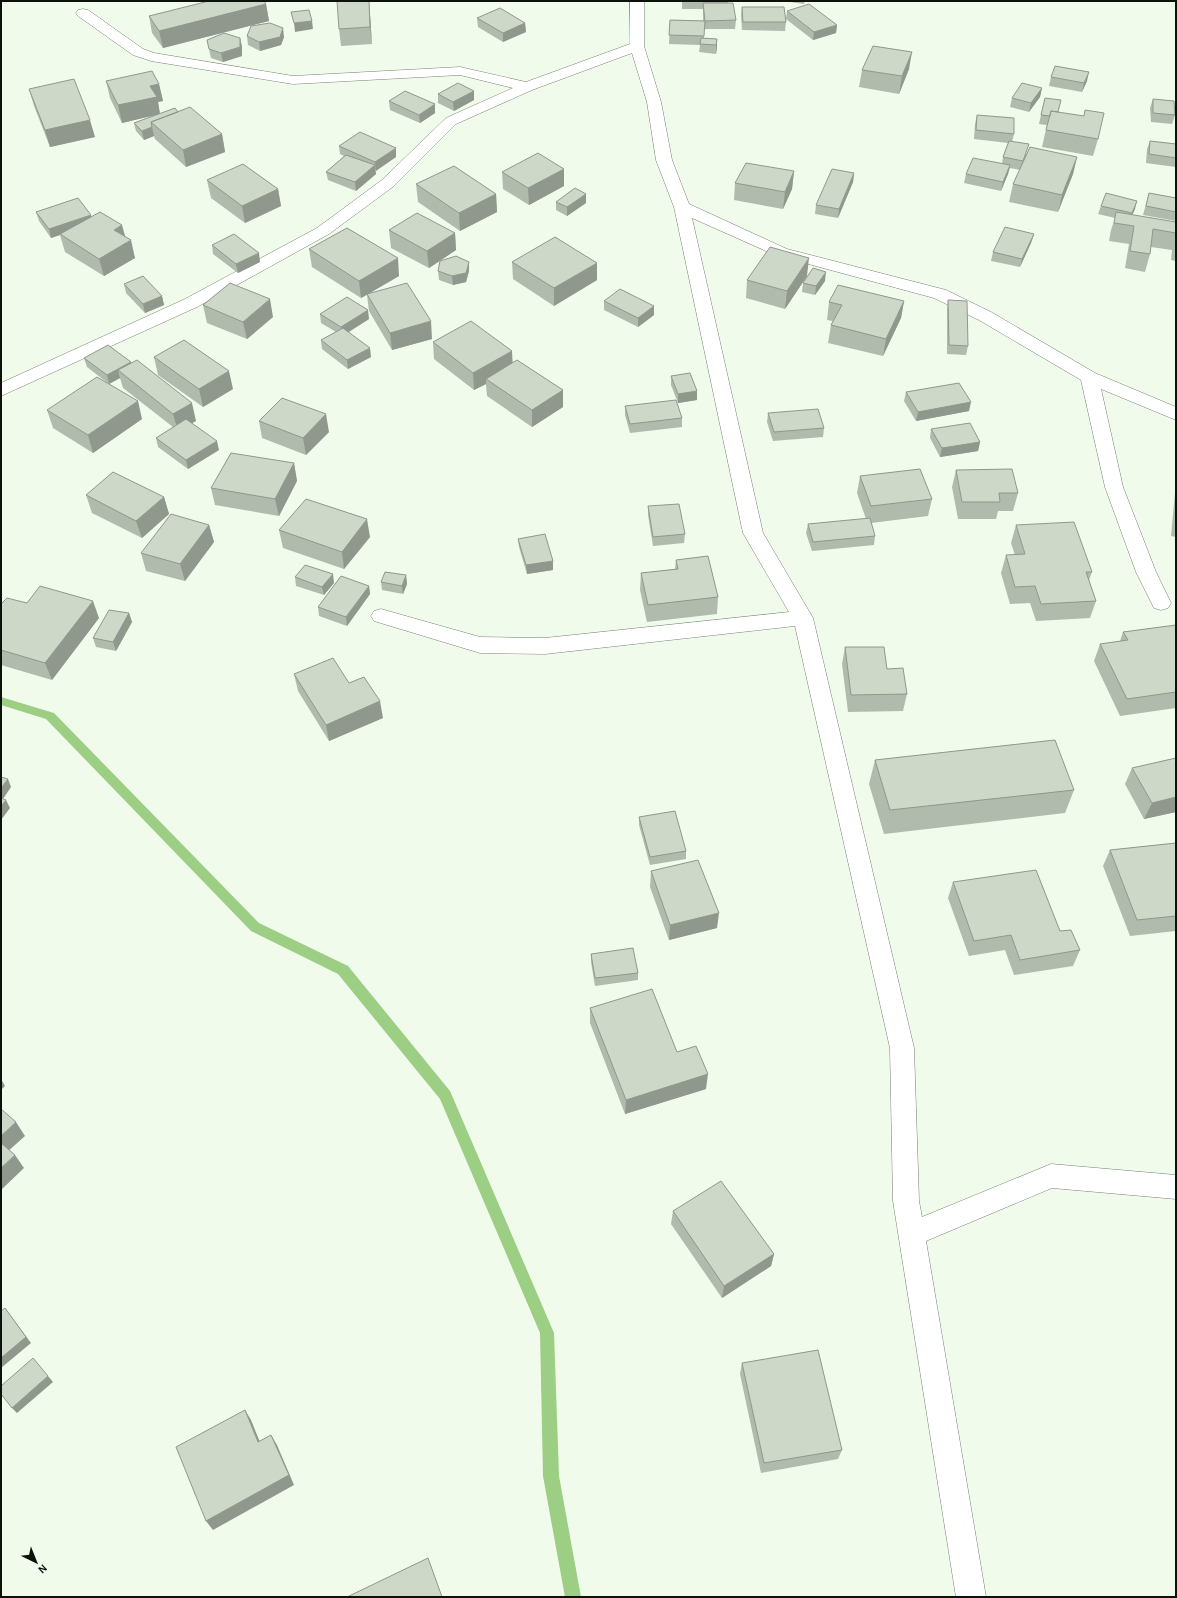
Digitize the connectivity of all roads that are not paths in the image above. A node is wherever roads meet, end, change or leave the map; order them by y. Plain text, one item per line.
1 (637, 1) edge
2 (83, 13) dead end
3 (637, 46) junction
4 (527, 87) junction
5 (682, 207) junction
6 (1089, 377) junction
7 (1, 390) edge
8 (1176, 414) edge
9 (1161, 603) dead end
10 (382, 616) dead end
11 (803, 618) junction
12 (1176, 1187) edge
13 (911, 1234) junction
14 (971, 1597) edge

1 - 3 street
2 - 4 street
3 - 4 street
3 - 5 street
4 - 7 street
5 - 6 street
5 - 11 street
6 - 8 street
6 - 9 street
10 - 11 street
11 - 13 street
12 - 13 street
13 - 14 street

